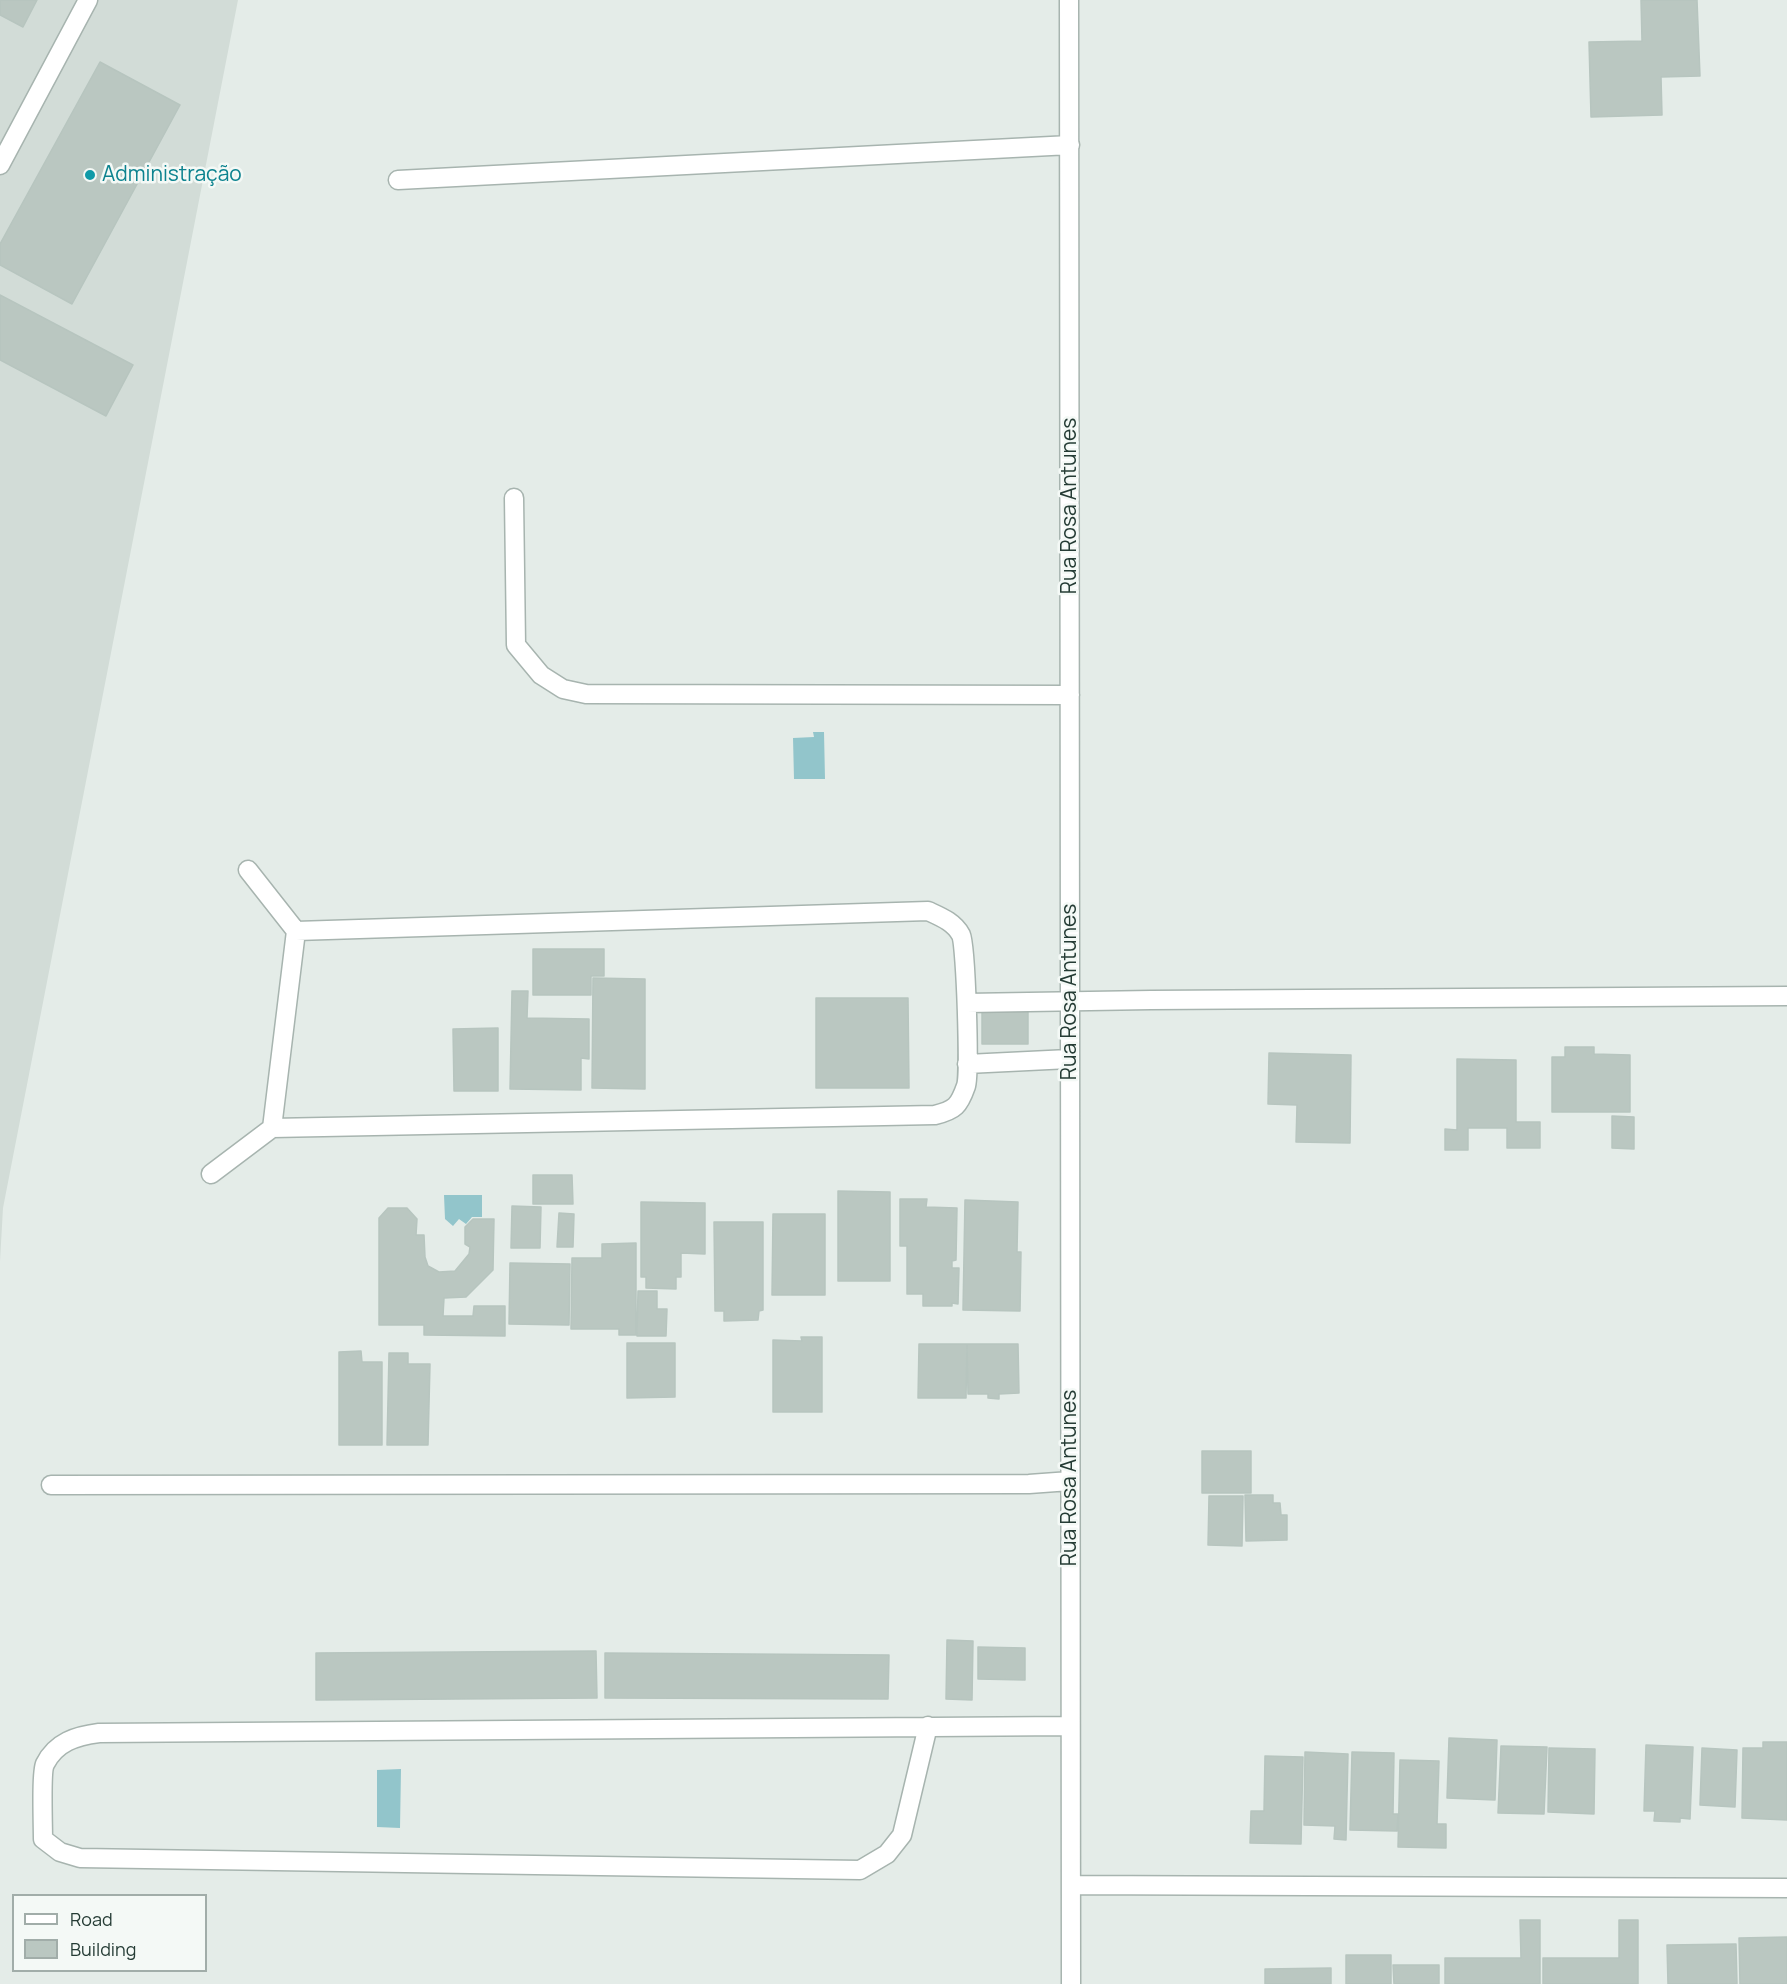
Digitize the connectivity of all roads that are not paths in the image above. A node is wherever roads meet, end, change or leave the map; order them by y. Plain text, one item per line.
1 (87, 0) edge
2 (1069, 0) edge
3 (1070, 145) junction
4 (0, 165) edge
5 (398, 180) dead end
6 (514, 498) dead end
7 (1070, 695) junction
8 (248, 870) dead end
9 (296, 931) junction
10 (1787, 996) edge
11 (1069, 1002) junction
12 (967, 1003) junction
13 (1069, 1059) junction
14 (967, 1064) junction
15 (272, 1128) junction
16 (211, 1174) dead end
17 (1070, 1482) junction
18 (51, 1485) dead end
19 (928, 1726) junction
20 (1070, 1726) junction
21 (1071, 1885) junction
22 (1787, 1887) edge
23 (1071, 1984) edge

1 - 4 street
2 - 3 street, Rua Rosa Antunes
3 - 5 street
3 - 7 street, Rua Rosa Antunes
6 - 7 street
7 - 11 street, Rua Rosa Antunes
8 - 9 street
9 - 12 street
9 - 15 street
10 - 11 street
11 - 12 street
11 - 13 street, Rua Rosa Antunes
12 - 14 street
13 - 14 street
13 - 17 street, Rua Rosa Antunes
14 - 15 street
15 - 16 street
17 - 18 street
17 - 20 street, Rua Rosa Antunes
19 - 19 street
19 - 20 street
20 - 21 street, Rua Rosa Antunes
21 - 22 street
21 - 23 street, Rua Rosa Antunes

